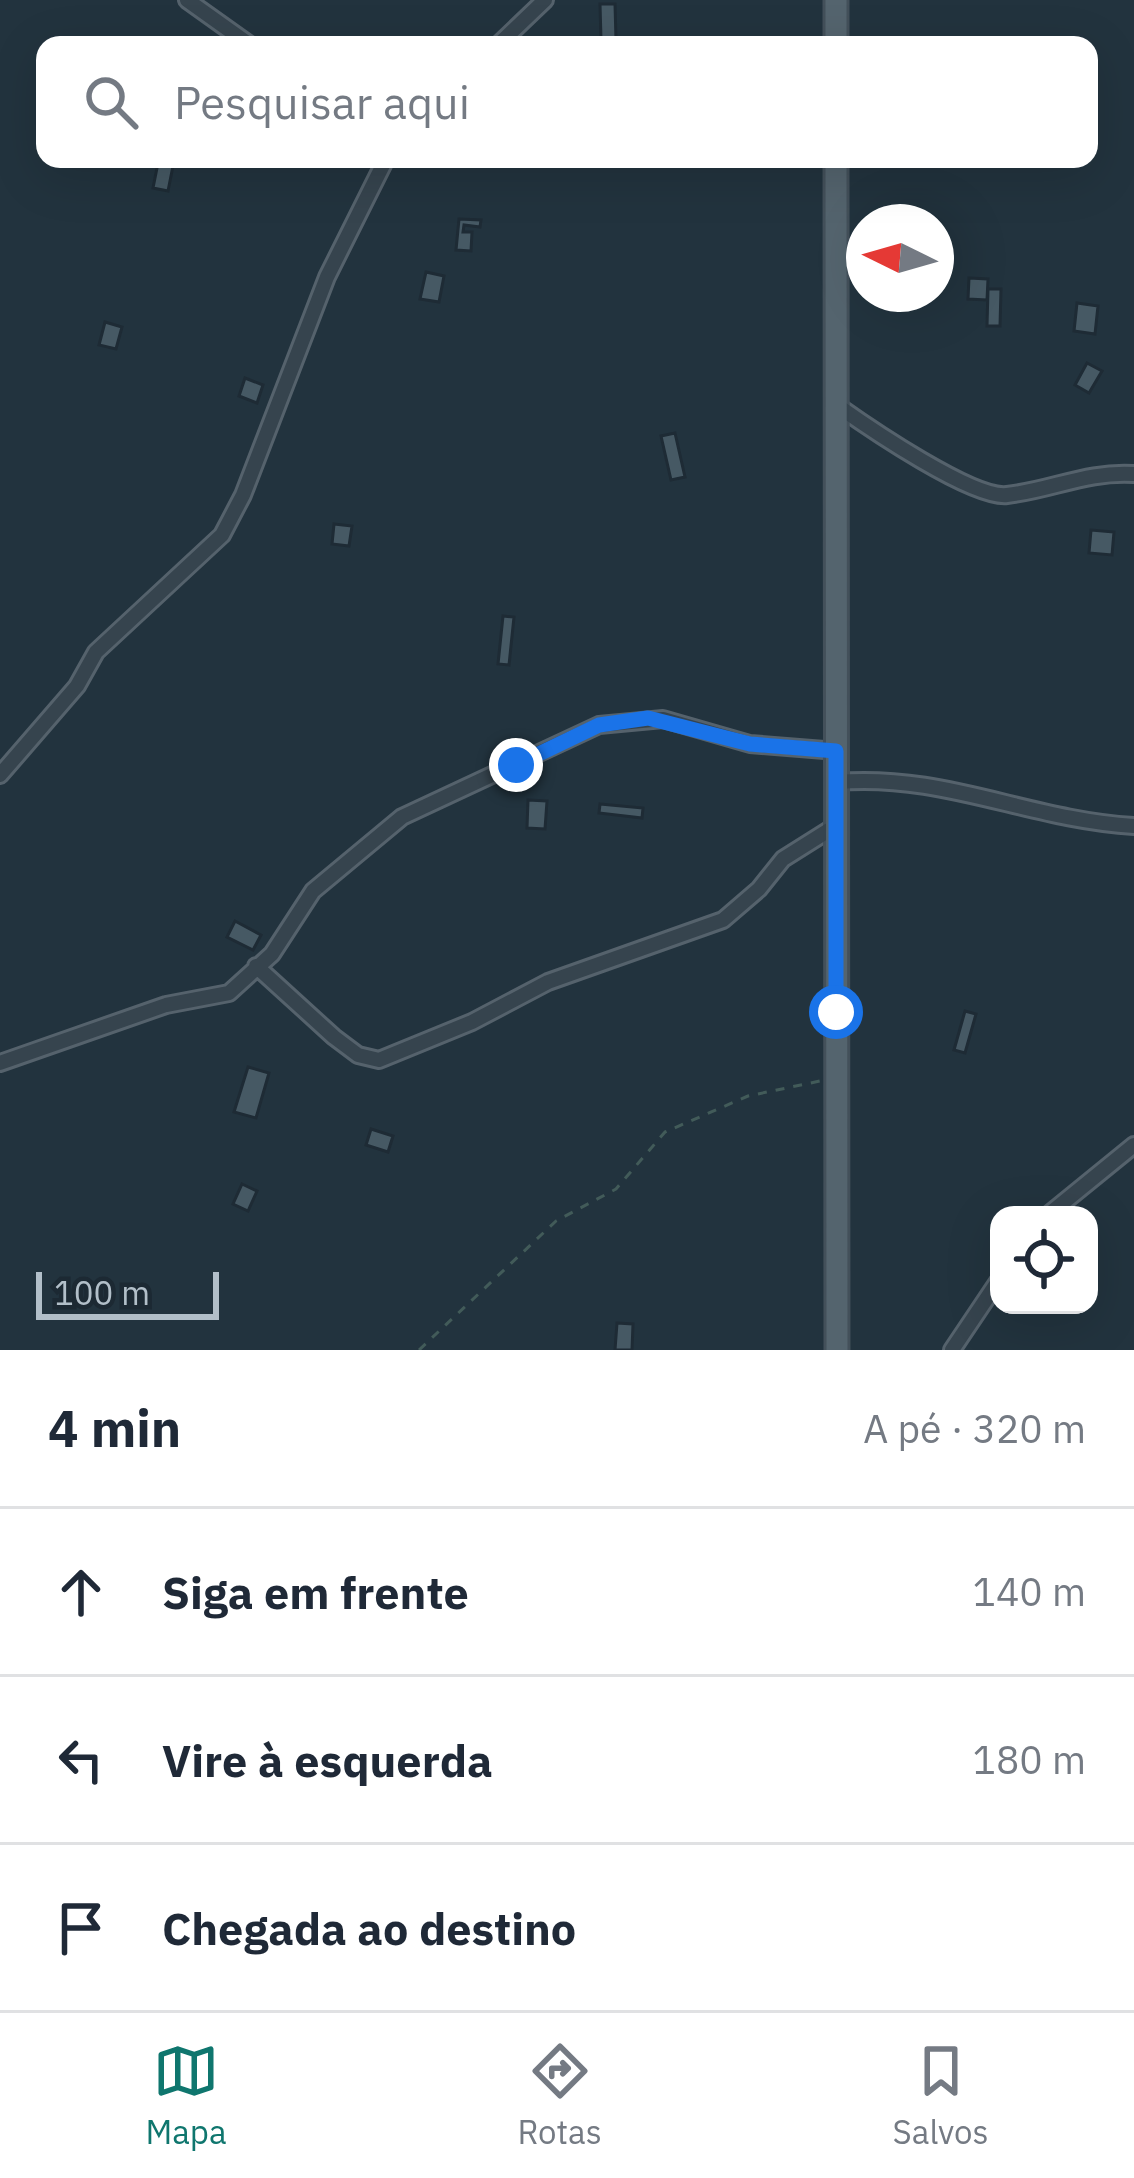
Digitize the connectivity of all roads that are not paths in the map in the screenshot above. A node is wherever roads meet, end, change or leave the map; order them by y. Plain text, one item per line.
1 (187, 0) edge
2 (544, 0) edge
3 (836, 0) edge
4 (237, 36) edge
5 (507, 36) edge
6 (836, 36) edge
7 (382, 168) edge
8 (836, 168) edge
9 (838, 406) junction
10 (1134, 474) edge
11 (836, 751) junction
12 (0, 775) edge
13 (837, 782) junction
14 (837, 825) junction
15 (1134, 826) edge
16 (256, 966) junction
17 (0, 1063) edge
18 (1134, 1145) edge
19 (1059, 1206) edge
20 (990, 1293) edge
21 (837, 1350) edge
22 (952, 1350) edge

1 - 4 street
2 - 5 street
3 - 6 main road
7 - 12 street
8 - 9 main road
9 - 10 street
9 - 11 main road
11 - 13 main road
11 - 16 street
13 - 14 main road
13 - 15 street
14 - 16 street
14 - 21 main road
16 - 17 street
18 - 19 street
20 - 22 street

